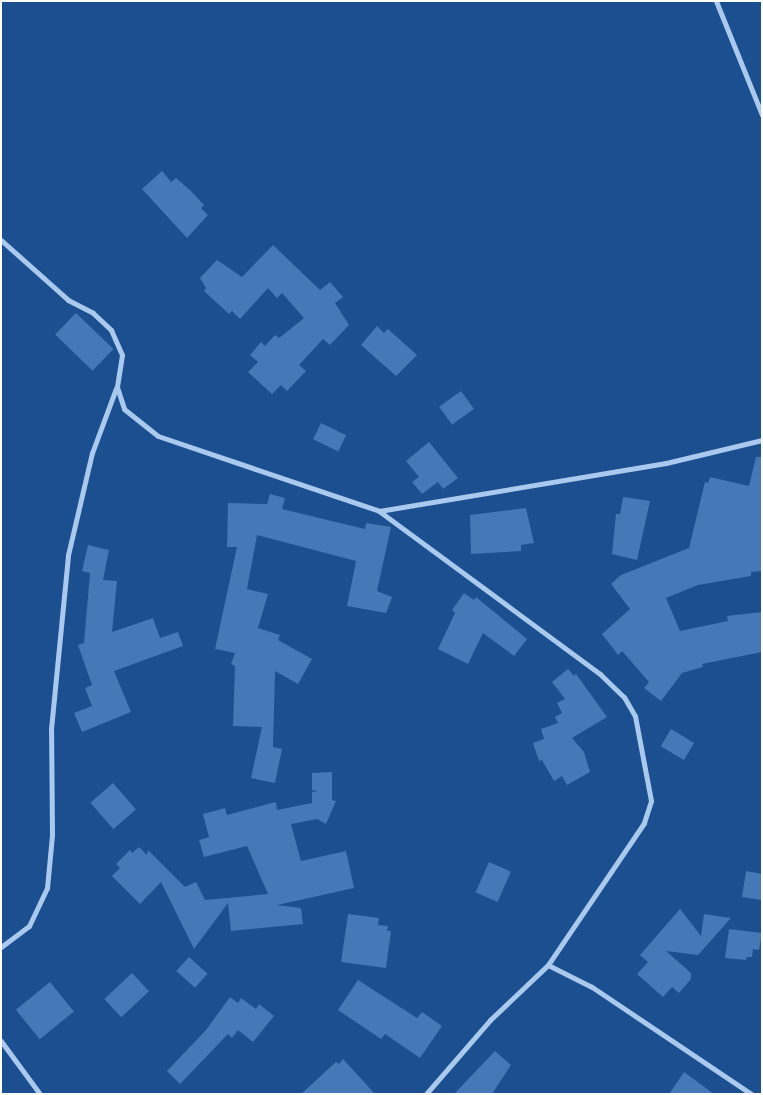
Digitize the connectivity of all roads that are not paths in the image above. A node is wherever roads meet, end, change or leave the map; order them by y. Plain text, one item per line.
1 (716, 1) edge
2 (762, 115) edge
3 (1, 240) edge
4 (117, 387) junction
5 (762, 440) edge
6 (379, 511) junction
7 (1, 946) edge
8 (548, 965) junction
9 (1, 1041) edge
10 (40, 1094) edge
11 (426, 1094) edge
12 (751, 1094) edge

1 - 2 street
3 - 4 street
4 - 6 street
4 - 7 street
5 - 6 street
6 - 8 street
8 - 11 street
8 - 12 street
9 - 10 street

